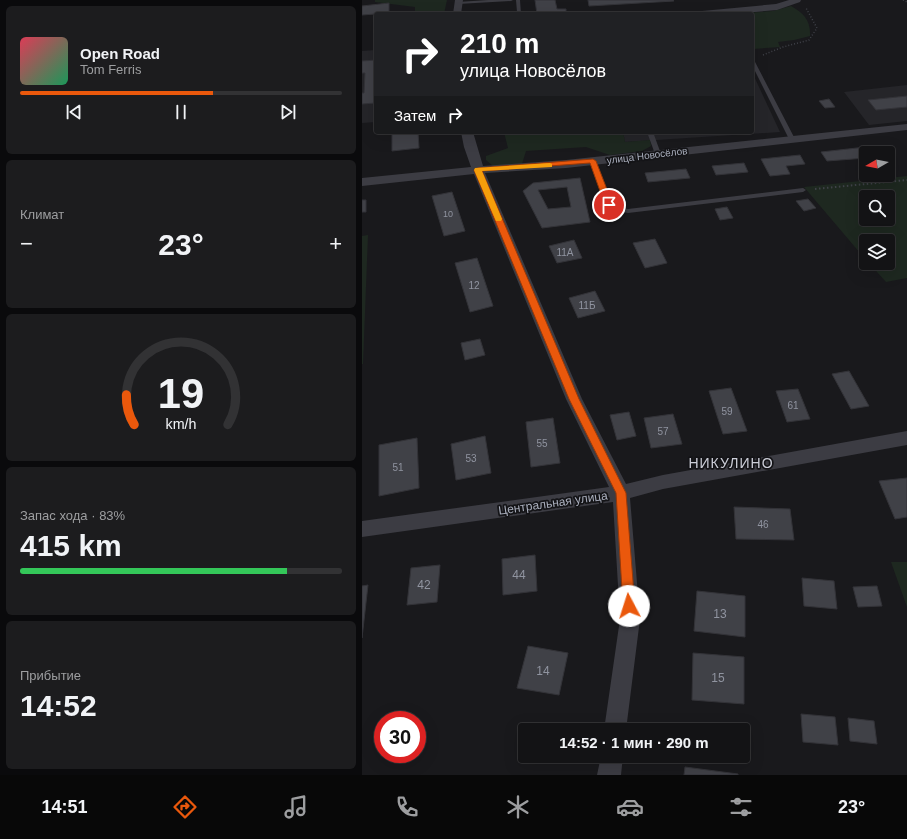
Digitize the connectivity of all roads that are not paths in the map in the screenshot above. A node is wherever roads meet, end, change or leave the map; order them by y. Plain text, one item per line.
1 (511, 0) edge
2 (518, 0) edge
3 (797, 0) edge
4 (458, 2) edge
5 (457, 12) edge
6 (519, 12) edge
7 (723, 12) edge
8 (754, 64) edge
9 (907, 127) edge
10 (467, 134) edge
11 (651, 134) edge
12 (792, 139) junction
13 (658, 154) junction
14 (593, 161) junction
15 (478, 170) junction
16 (362, 182) edge
17 (803, 190) road end
18 (907, 438) edge
19 (621, 493) junction
20 (362, 529) edge
21 (616, 723) edge
22 (611, 763) edge
23 (609, 775) edge

1 - 4 lane
2 - 6 lane
3 - 7 street
4 - 5 street
8 - 12 lane
9 - 12 street, улица Новосёлов
10 - 15 street
11 - 13 lane
12 - 13 street, улица Новосёлов
13 - 14 street, улица Новосёлов
14 - 15 street, улица Новосёлов
14 - 17 lane
15 - 16 street, улица Новосёлов
15 - 19 street
18 - 19 street, Центральная улица
19 - 20 street, Центральная улица
19 - 21 street
22 - 23 street

